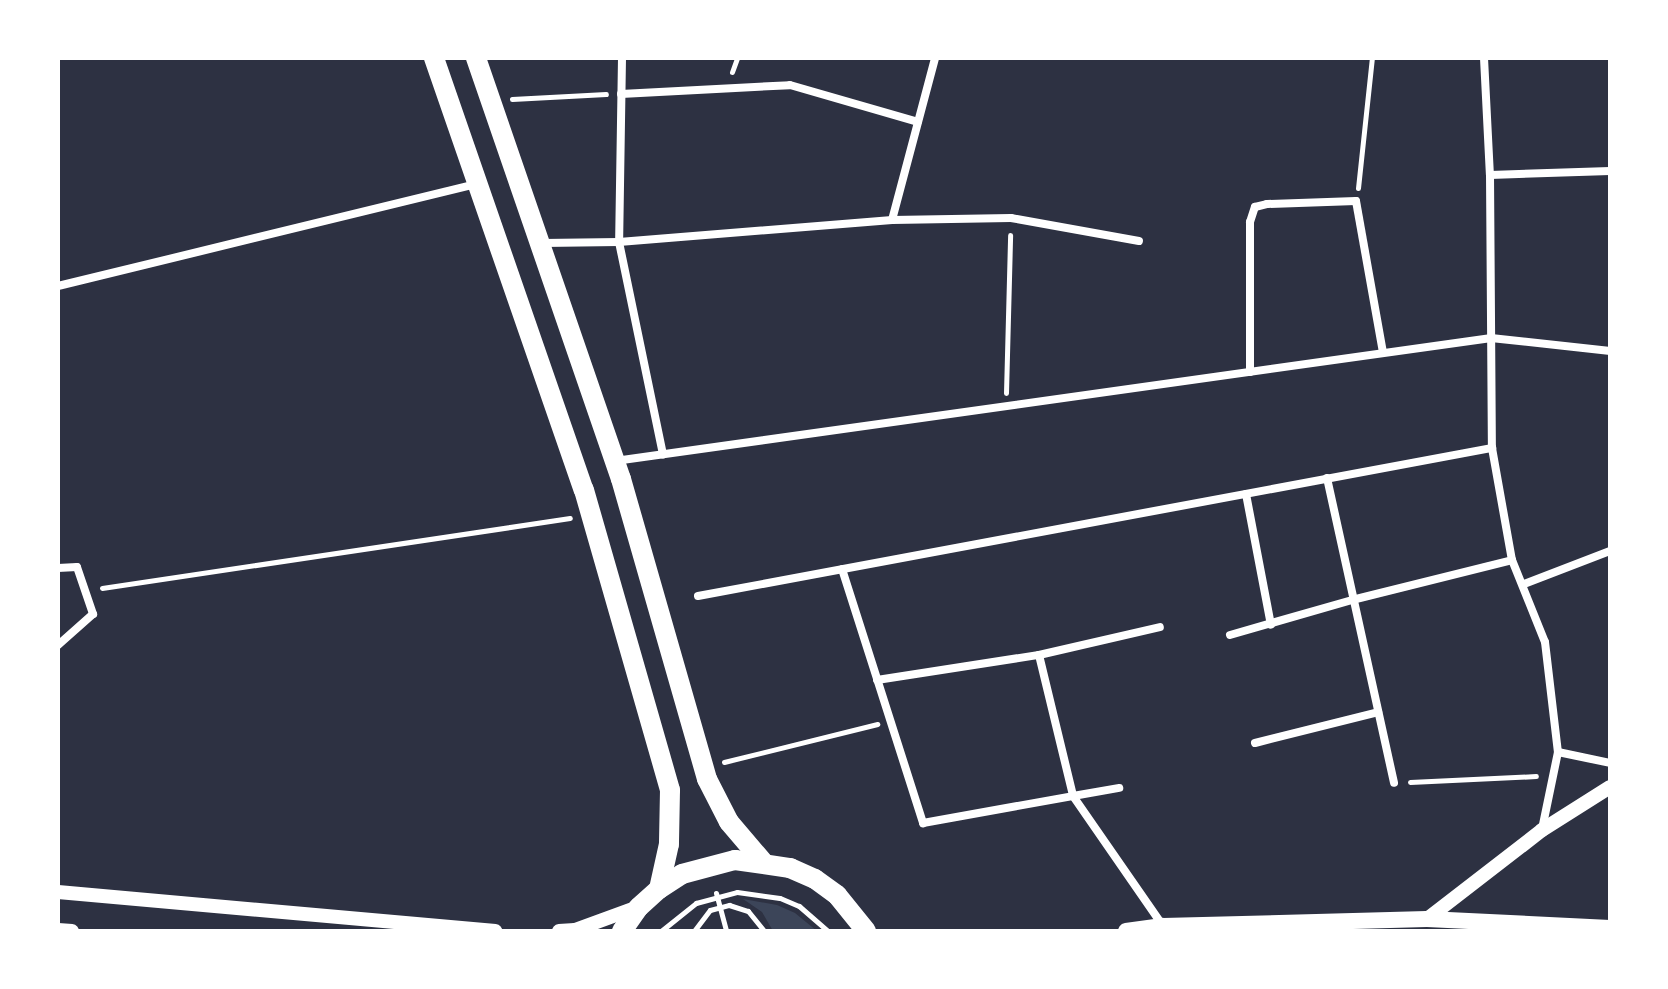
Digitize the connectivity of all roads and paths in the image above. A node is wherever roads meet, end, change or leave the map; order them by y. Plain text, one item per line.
1 (434, 58) edge
2 (476, 58) edge
3 (622, 58) edge
4 (935, 58) edge
5 (1372, 58) edge
6 (1484, 58) edge
7 (621, 94) junction
8 (491, 100) junction
9 (918, 122) junction
10 (1610, 171) edge
11 (1490, 175) junction
12 (477, 184) junction
13 (1356, 201) junction
14 (1011, 218) junction
15 (892, 220) junction
16 (1139, 241) dead end
17 (619, 242) junction
18 (540, 243) junction
19 (58, 286) edge
20 (1491, 338) junction
21 (1610, 351) edge
22 (1383, 353) junction
23 (1250, 372) junction
24 (1006, 406) junction
25 (1492, 448) junction
26 (663, 454) junction
27 (615, 461) junction
28 (1327, 478) junction
29 (1246, 494) junction
30 (591, 515) junction
31 (1610, 551) edge
32 (1512, 560) junction
33 (58, 568) edge
34 (842, 569) junction
35 (1524, 584) junction
36 (85, 591) junction
37 (698, 596) dead end
38 (1352, 600) junction
39 (1271, 625) junction
40 (1160, 627) dead end
41 (1230, 635) dead end
42 (58, 645) edge
43 (1039, 655) junction
44 (877, 680) junction
45 (1378, 712) junction
46 (890, 721) junction
47 (1255, 743) dead end
48 (1558, 752) junction
49 (1610, 763) edge
50 (704, 767) junction
51 (1553, 775) junction
52 (1394, 783) joint
53 (1610, 787) edge
54 (1119, 788) dead end
55 (1073, 796) junction
56 (1542, 830) junction
57 (763, 862) junction
58 (708, 865) junction
59 (659, 889) junction
60 (58, 892) edge
61 (716, 895) junction
62 (639, 907) junction
63 (719, 907) junction
64 (1427, 919) junction
65 (1451, 921) junction
66 (1162, 928) edge
67 (1610, 928) edge
68 (58, 930) edge
69 (72, 931) edge
70 (495, 931) edge
71 (559, 931) edge
72 (622, 931) edge
73 (661, 931) edge
74 (694, 931) edge
75 (726, 931) edge
76 (764, 931) edge
77 (828, 931) edge
78 (866, 931) edge
79 (1126, 931) edge
80 (1469, 931) edge

1 - 12 main road
2 - 8 main road
3 - 7 street
4 - 9 street
5 - 13 path
6 - 11 street
7 - 8 path
7 - 9 street
7 - 17 street
8 - 18 main road
9 - 15 street
10 - 11 street
11 - 20 street
12 - 19 street
12 - 30 main road
13 - 22 street
13 - 23 street
14 - 15 street
14 - 16 street
14 - 24 path
15 - 17 street
17 - 18 street
17 - 26 street
18 - 27 main road
20 - 21 street
20 - 22 street
20 - 25 street
22 - 23 street
23 - 24 street
24 - 26 street
25 - 28 street
25 - 32 street
26 - 27 street
27 - 50 main road
28 - 29 street
28 - 38 street
29 - 34 street
29 - 39 street
30 - 36 path
30 - 59 main road
31 - 35 street
32 - 35 street
32 - 38 street
33 - 36 street
34 - 37 street
34 - 44 street
35 - 48 street
36 - 42 street
38 - 39 street
38 - 45 street
39 - 41 street
40 - 43 street
43 - 44 street
43 - 55 street
44 - 46 street
45 - 47 street
45 - 52 street
46 - 50 path
46 - 55 street
48 - 49 street
48 - 51 street
50 - 57 main road
51 - 52 path
51 - 56 street
53 - 56 street
54 - 55 street
55 - 66 street
56 - 64 street
57 - 58 main road
57 - 78 main road
58 - 59 main road
58 - 61 path
59 - 62 main road
60 - 70 street
61 - 63 path
61 - 73 path
61 - 77 path
62 - 71 street
62 - 72 main road
63 - 74 path
63 - 75 path
63 - 76 path
64 - 65 main road
64 - 66 main road
65 - 67 main road
65 - 80 street
66 - 79 main road
68 - 69 street

